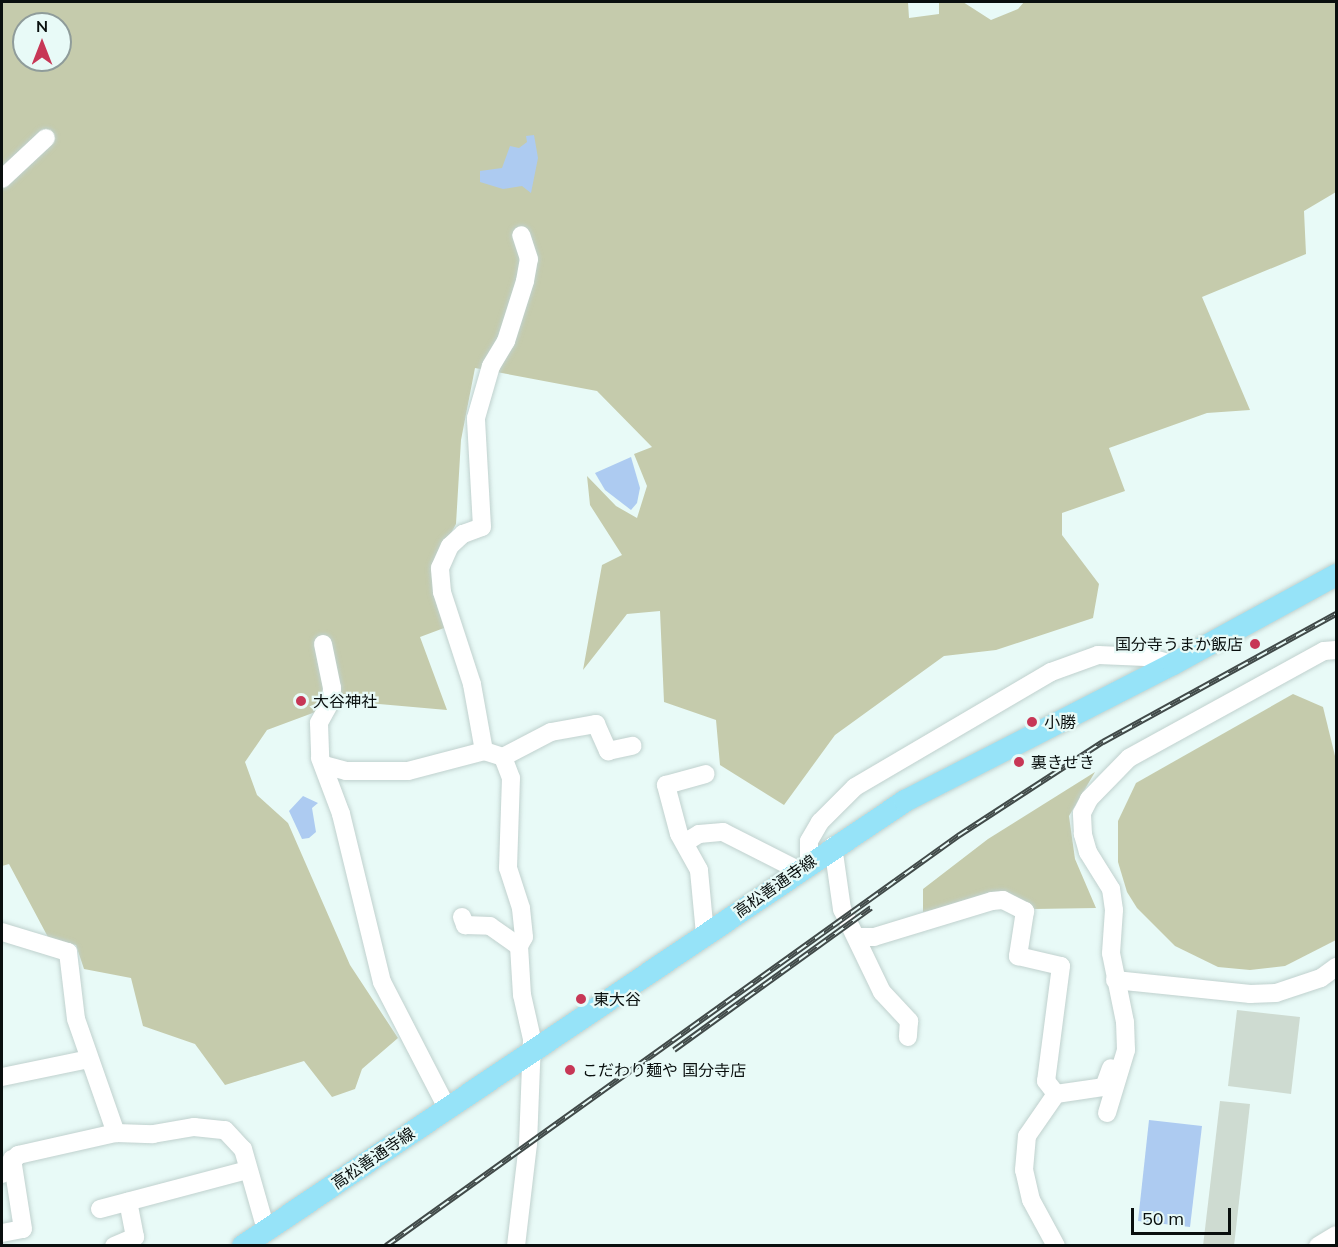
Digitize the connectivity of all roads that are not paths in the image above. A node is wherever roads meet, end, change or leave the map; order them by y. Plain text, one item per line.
1 (46, 138) dead end
2 (2, 179) edge
3 (521, 235) dead end
4 (1336, 575) edge
5 (323, 644) dead end
6 (1336, 654) edge
7 (1173, 664) junction
8 (632, 747) dead end
9 (484, 751) junction
10 (503, 757) junction
11 (324, 765) junction
12 (706, 774) dead end
13 (686, 842) junction
14 (833, 846) junction
15 (803, 866) junction
16 (462, 917) dead end
17 (1104, 922) dead end
18 (2, 932) edge
19 (705, 934) junction
20 (856, 938) junction
21 (519, 946) junction
22 (1336, 967) edge
23 (1115, 980) junction
24 (1120, 1024) junction
25 (908, 1037) dead end
26 (532, 1054) junction
27 (89, 1059) junction
28 (2, 1077) edge
29 (1056, 1094) junction
30 (447, 1108) junction
31 (1107, 1113) dead end
32 (116, 1133) junction
33 (7, 1166) edge
34 (248, 1170) junction
35 (128, 1202) junction
36 (100, 1209) dead end
37 (266, 1230) junction
38 (2, 1233) edge
39 (1336, 1235) edge
40 (114, 1245) edge
41 (243, 1245) edge
42 (516, 1245) edge
43 (1056, 1245) edge
44 (1318, 1245) edge

1 - 2 street
3 - 9 street
4 - 7 main road, 高松善通寺線
5 - 11 street
6 - 23 street
7 - 14 main road, 高松善通寺線
7 - 15 street
8 - 10 street
9 - 10 street
9 - 11 street
10 - 21 street
11 - 30 street
12 - 13 street
13 - 15 street
13 - 19 street
14 - 15 main road, 高松善通寺線
14 - 20 street
15 - 19 main road, 高松善通寺線
16 - 21 street
17 - 24 street
18 - 27 street
19 - 26 main road, 高松善通寺線
20 - 25 street
20 - 29 street
21 - 26 street
22 - 23 street
23 - 24 street
24 - 29 street
24 - 31 street
26 - 30 main road, 高松善通寺線
26 - 42 street
27 - 28 street
27 - 32 street
29 - 43 street
30 - 37 main road, 高松善通寺線
32 - 33 street
32 - 34 street
33 - 38 street
34 - 35 street
34 - 37 street
35 - 36 street
35 - 40 street
37 - 41 main road, 高松善通寺線
39 - 44 street

